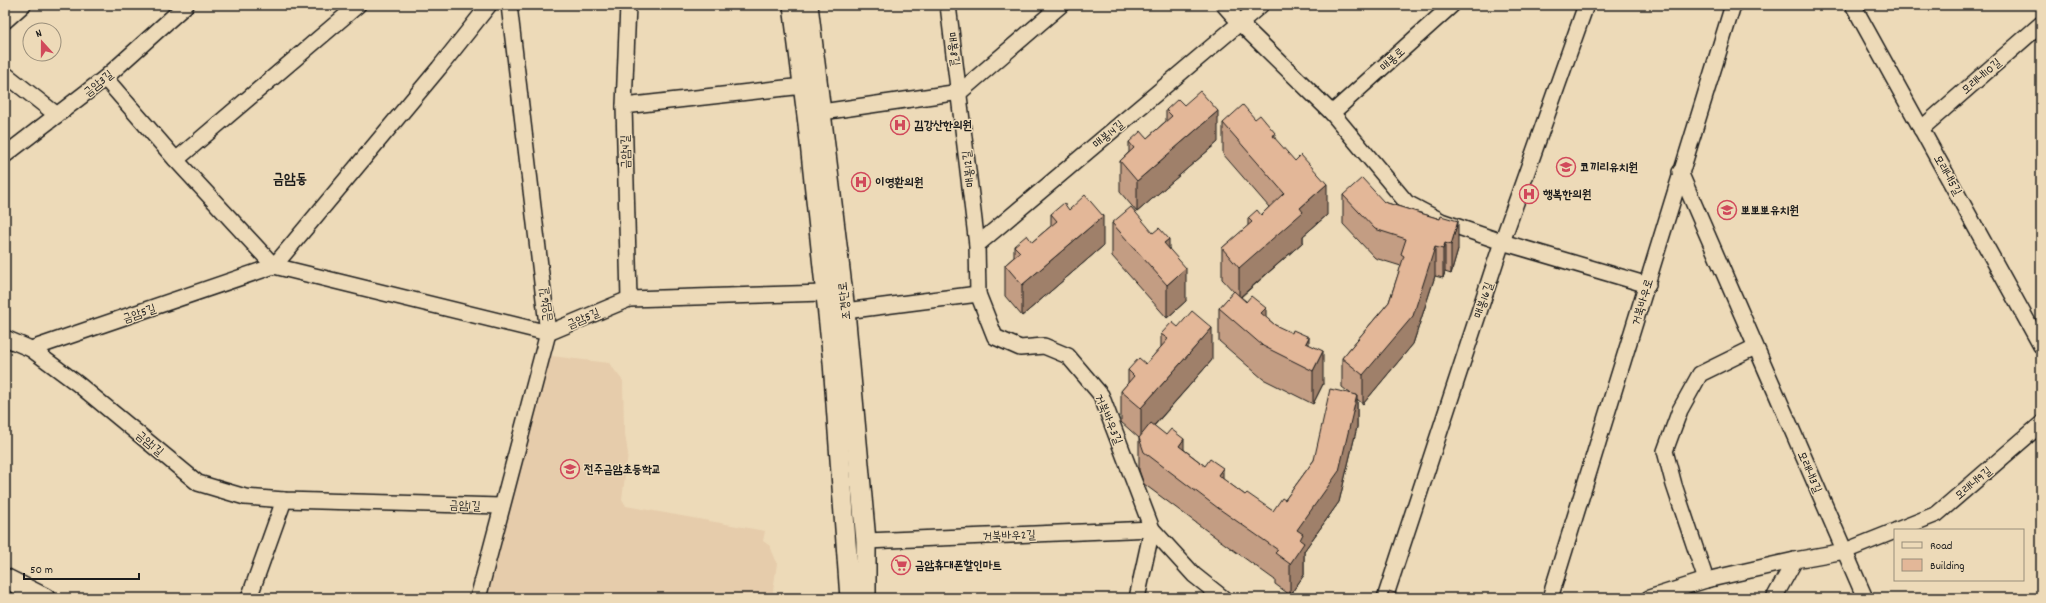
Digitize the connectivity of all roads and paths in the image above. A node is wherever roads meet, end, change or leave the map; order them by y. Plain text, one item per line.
1 (23, 5) edge
2 (186, 5) edge
3 (358, 5) edge
4 (489, 5) edge
5 (509, 5) edge
6 (628, 5) edge
7 (793, 5) edge
8 (808, 5) edge
9 (948, 5) edge
10 (1061, 5) edge
11 (1224, 5) edge
12 (1261, 5) edge
13 (1452, 5) edge
14 (1586, 5) edge
15 (1733, 5) edge
16 (1853, 5) edge
17 (5, 21) edge
18 (1240, 23) junction
19 (2041, 24) edge
20 (5, 74) edge
21 (105, 78) junction
22 (803, 86) junction
23 (960, 92) junction
24 (624, 106) junction
25 (822, 112) junction
26 (1332, 113) junction
27 (57, 115) junction
28 (1921, 129) junction
29 (5, 156) edge
30 (176, 160) junction
31 (1680, 172) junction
32 (1502, 242) junction
33 (977, 245) junction
34 (274, 266) junction
35 (1648, 285) junction
36 (826, 293) junction
37 (978, 294) junction
38 (629, 299) junction
39 (845, 311) junction
40 (548, 333) junction
41 (5, 338) edge
42 (2041, 346) edge
43 (1755, 347) junction
44 (31, 350) junction
45 (2041, 424) edge
46 (284, 500) junction
47 (501, 506) junction
48 (1152, 529) junction
49 (1899, 529) edge
50 (1894, 531) edge
51 (866, 541) junction
52 (1845, 551) junction
53 (1795, 560) junction
54 (5, 578) edge
55 (1706, 580) junction
56 (45, 598) edge
57 (249, 598) edge
58 (478, 598) edge
59 (850, 598) edge
60 (866, 598) edge
61 (1137, 598) edge
62 (1223, 598) edge
63 (1385, 598) edge
64 (1550, 598) edge
65 (1649, 598) edge
66 (1774, 598) edge
67 (1865, 598) edge

1 - 17 street
2 - 21 street, 금암3길
3 - 30 street
4 - 34 street
5 - 40 street, 금암6길
6 - 24 street, 금암4길
7 - 22 street, 조경단로
8 - 25 street, 조경단로
9 - 23 street, 매봉8길
10 - 23 street
11 - 18 street
12 - 18 street, 매봉14길
13 - 26 street, 매봉로
14 - 32 street, 매봉16길
15 - 31 street, 거북바우로
16 - 28 street, 모래내5길
18 - 26 street
18 - 33 street, 매봉14길
19 - 28 street, 모래내10길
20 - 27 street
21 - 27 street, 금암3길
21 - 30 street
22 - 24 street
22 - 36 street, 조경단로
23 - 25 street
23 - 33 street, 매봉12길
24 - 38 street, 금암4길
25 - 39 street, 조경단로
26 - 32 street
27 - 29 street, 금암3길
28 - 42 street, 모래내5길
30 - 34 street
31 - 35 street, 거북바우로
31 - 43 street, 모래내3길
32 - 35 street
32 - 63 street, 매봉16길
33 - 37 street, 매봉12길
34 - 40 street
34 - 44 street, 금암5길
35 - 64 street, 거북바우로
36 - 38 street, 금암5길
36 - 39 street
36 - 59 street, 조경단로
37 - 39 street
37 - 48 street, 거북바우3길
38 - 40 street, 금암5길
39 - 51 street, 조경단로
40 - 47 street, 금암6길
41 - 44 street
43 - 52 street, 모래내3길
43 - 55 street
44 - 46 street, 금암1길
45 - 49 street, 모래내9길
46 - 47 street, 금암1길
46 - 57 street
47 - 58 street, 금암6길
48 - 51 street, 거북바우2길
48 - 61 street
48 - 62 street, 거북바우3길
50 - 52 street, 모래내9길
51 - 60 street, 조경단로
52 - 53 street, 모래내9길
52 - 67 street, 모래내3길
53 - 55 street, 모래내9길
53 - 66 street
54 - 56 street
55 - 65 street, 모래내9길

